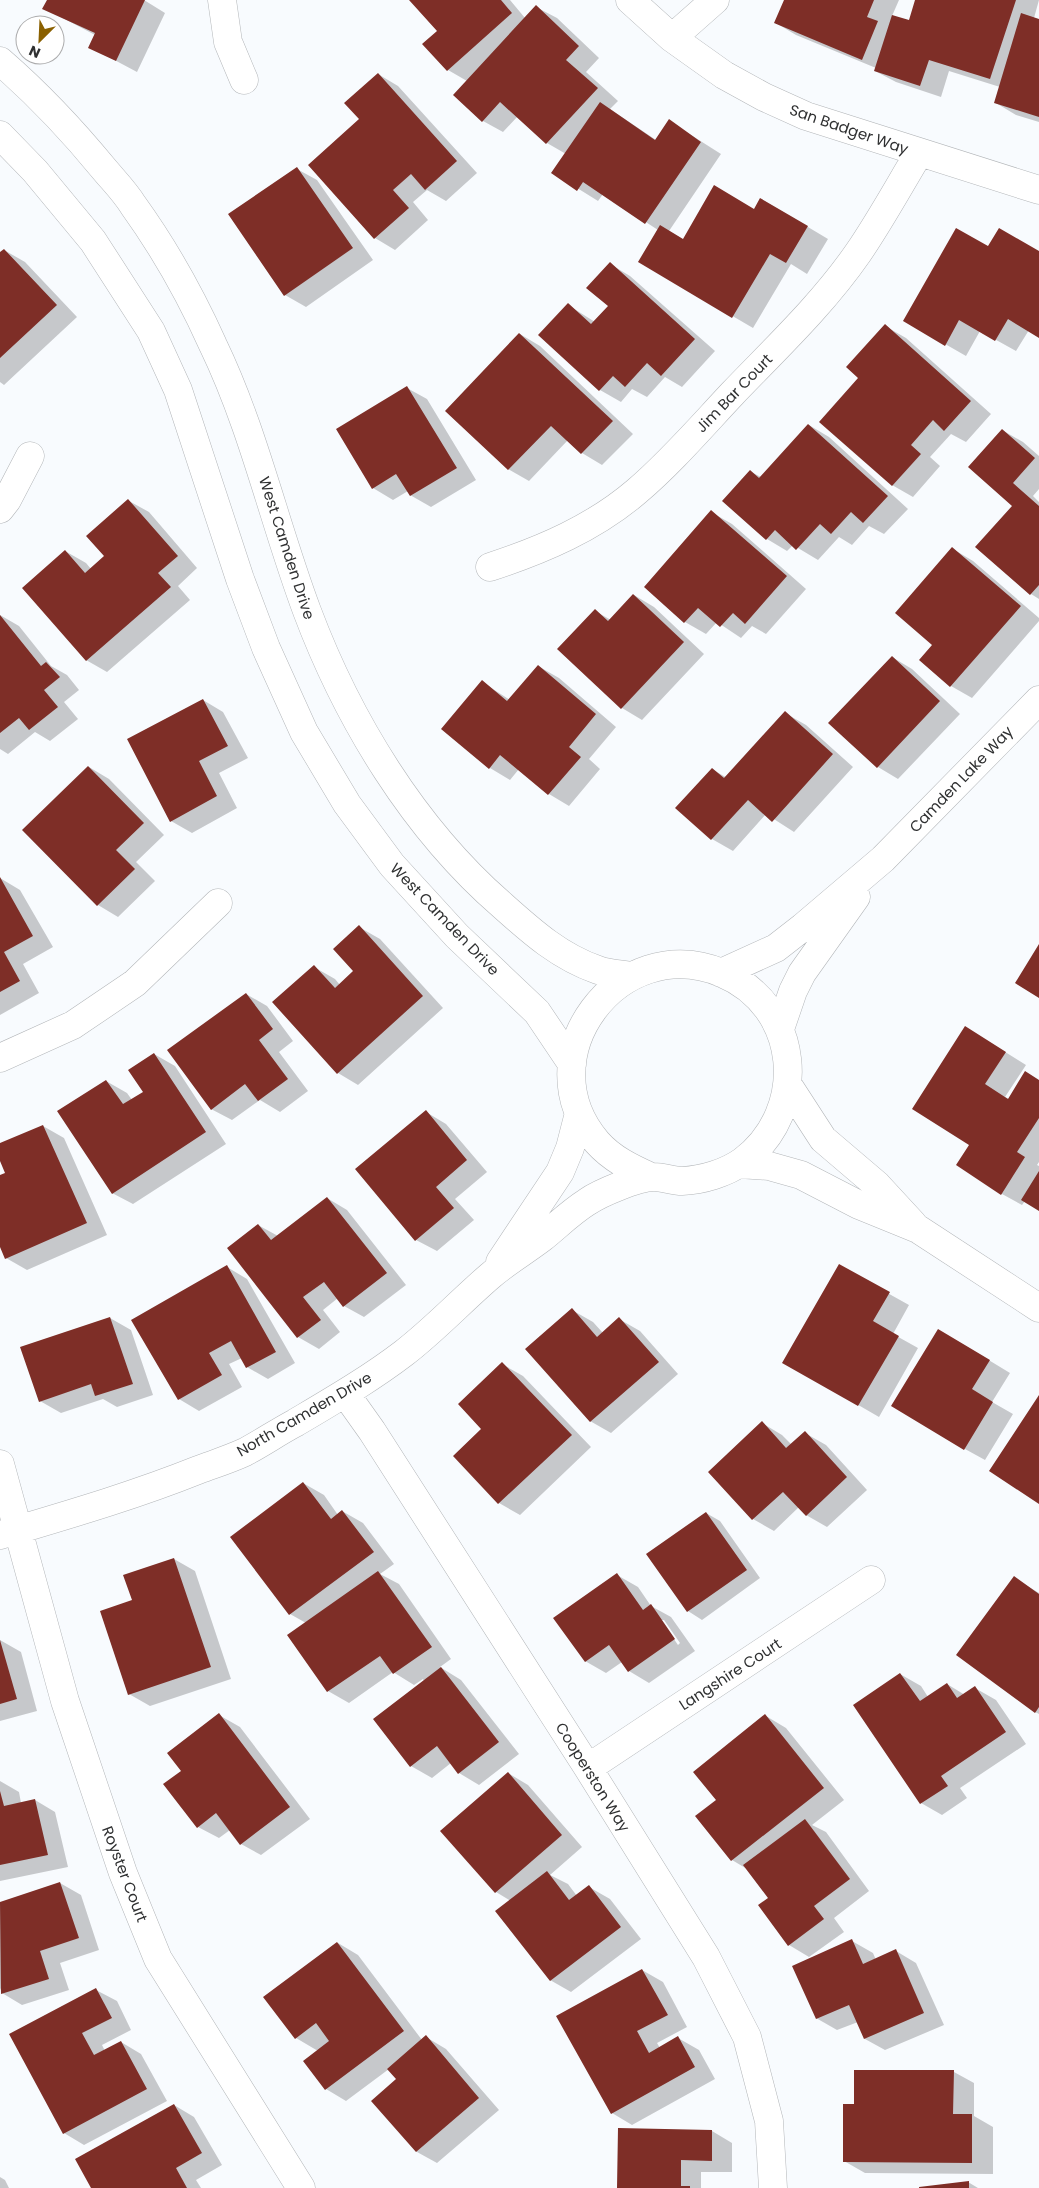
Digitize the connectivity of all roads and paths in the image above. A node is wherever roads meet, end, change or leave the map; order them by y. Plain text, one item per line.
1 (222, 0) edge
2 (630, 0) edge
3 (715, 0) edge
4 (672, 38) junction
5 (0, 61) edge
6 (244, 80) dead end
7 (0, 135) edge
8 (919, 153) junction
9 (1039, 190) edge
10 (30, 456) dead end
11 (0, 509) edge
12 (490, 567) dead end
13 (1039, 700) edge
14 (883, 859) junction
15 (218, 903) dead end
16 (721, 973) junction
17 (632, 976) junction
18 (780, 1029) junction
19 (0, 1058) edge
20 (572, 1064) junction
21 (788, 1085) junction
22 (580, 1113) junction
23 (739, 1164) junction
24 (651, 1177) junction
25 (918, 1229) junction
26 (494, 1272) junction
27 (1039, 1308) edge
28 (345, 1393) junction
29 (0, 1464) edge
30 (10, 1532) edge
31 (871, 1580) dead end
32 (588, 1768) junction
33 (301, 2188) edge
34 (772, 2188) edge

1 - 6 street
2 - 4 street, San Badger Way
3 - 4 street
4 - 8 street, San Badger Way
5 - 17 street, West Camden Drive
7 - 20 street, West Camden Drive
8 - 9 street, San Badger Way
8 - 12 street, Jim Bar Court
10 - 11 street
13 - 14 street, Camden Lake Way
14 - 16 street, Camden Lake Way
14 - 18 street, Camden Lake Way
15 - 19 street
16 - 17 street
16 - 18 street
17 - 20 street
18 - 21 street
20 - 22 street
21 - 23 street
21 - 25 street
22 - 24 street
22 - 26 street, North Camden Drive
23 - 24 street
23 - 25 street
24 - 26 street, North Camden Drive
25 - 27 street
26 - 28 street, North Camden Drive
28 - 30 street, North Camden Drive
28 - 32 street, Cooperston Way
29 - 30 street, Royster Court
30 - 33 street, Royster Court
31 - 32 street, Langshire Court
32 - 34 street, Cooperston Way

